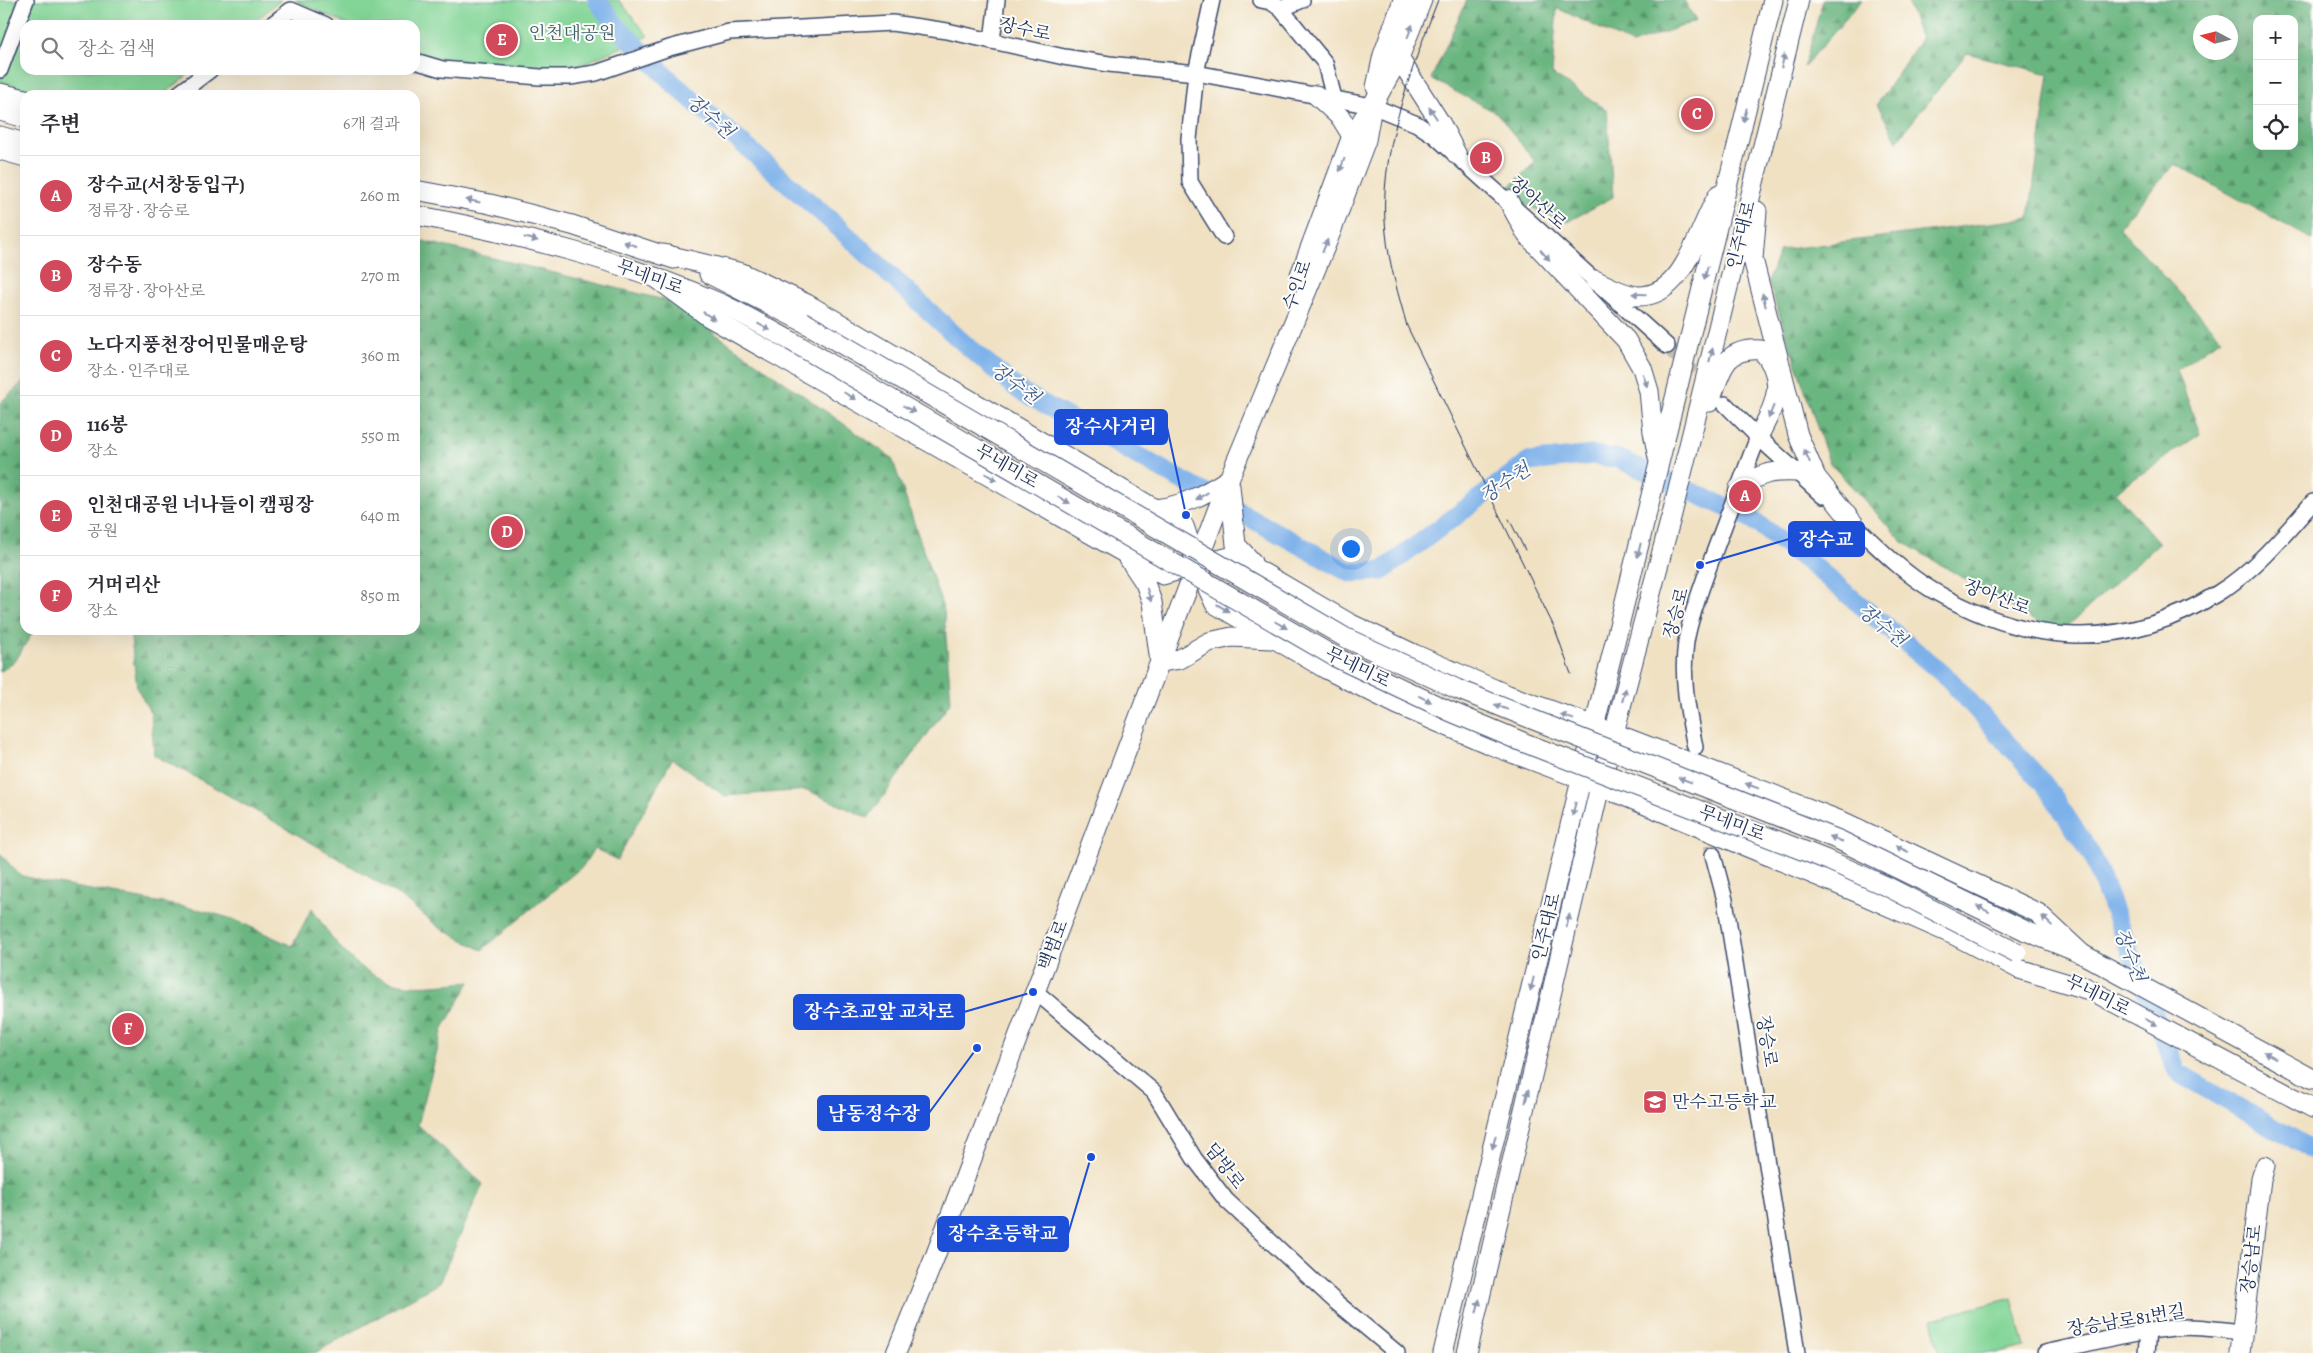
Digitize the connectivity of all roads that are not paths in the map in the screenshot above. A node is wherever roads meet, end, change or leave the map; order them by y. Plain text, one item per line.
1 (26, 0) edge
2 (997, 0) edge
3 (1212, 0) edge
4 (1261, 0) edge
5 (1302, 0) edge
6 (1403, 0) edge
7 (1422, 0) edge
8 (1774, 0) edge
9 (1798, 0) edge
10 (287, 5) edge
11 (1281, 9) junction
12 (275, 20) edge
13 (316, 20) edge
14 (992, 41) junction
15 (1399, 58) junction
16 (420, 62) edge
17 (0, 70) edge
18 (1196, 73) junction
19 (203, 75) edge
20 (183, 90) edge
21 (0, 93) edge
22 (1325, 96) junction
23 (1775, 96) junction
24 (20, 98) edge
25 (1372, 106) junction
26 (0, 111) edge
27 (20, 117) edge
28 (0, 136) edge
29 (1352, 136) junction
30 (20, 142) edge
31 (0, 150) edge
32 (1457, 155) junction
33 (20, 156) edge
34 (1729, 180) junction
35 (420, 191) edge
36 (1508, 200) junction
37 (420, 216) edge
38 (1224, 237) dead end
39 (663, 254) junction
40 (655, 278) junction
41 (1595, 280) junction
42 (1667, 346) tunnel mouth
43 (1725, 404) dead end
44 (1758, 437) junction
45 (1659, 462) junction
46 (1683, 470) junction
47 (1797, 472) junction
48 (1232, 475) junction
49 (1737, 493) junction
50 (2313, 502) edge
51 (1164, 508) junction
52 (1854, 524) junction
53 (1125, 553) junction
54 (1197, 564) junction
55 (1259, 570) junction
56 (1275, 639) junction
57 (1160, 662) junction
58 (1595, 728) junction
59 (1614, 733) junction
60 (1695, 747) dead end
61 (1581, 780) junction
62 (1600, 786) junction
63 (1713, 855) tunnel mouth
64 (2082, 954) junction
65 (2092, 991) junction
66 (1036, 992) junction
67 (2313, 1079) edge
68 (2313, 1108) edge
69 (2265, 1166) dead end
70 (2148, 1332) junction
71 (2243, 1332) junction
72 (896, 1353) edge
73 (1397, 1353) edge
74 (1443, 1353) edge
75 (1467, 1353) edge
76 (1796, 1353) edge
77 (2045, 1353) edge
78 (2146, 1353) edge
79 (2240, 1353) edge

1 - 17 street
2 - 14 street
3 - 18 street
4 - 11 street
5 - 11 street
6 - 25 main road, 수인로
15 -> 7 main road, 수인로
8 -> 34 main road, 인주대로
23 -> 9 main road, 인주대로
10 - 12 street
10 - 13 street
11 - 22 street
14 - 16 street, 장수로
14 - 18 street, 장수로
15 - 25 main road, 수인로
32 -> 15 main road
18 - 22 street, 장수로
18 - 38 street
19 - 20 street
21 - 24 main road
22 - 25 street, 장수로
22 - 29 main road
46 -> 23 main road, 인주대로
52 -> 23 main road
25 - 29 main road, 수인로
25 - 32 street, 장아산로
48 -> 25 main road, 수인로
26 - 27 main road
28 - 30 main road
29 -> 48 main road, 수인로
31 - 33 main road
32 - 36 street, 장아산로
34 -> 41 main road
34 -> 45 main road, 인주대로
39 -> 35 main road, 무네미로
36 - 41 street, 장아산로
36 -> 45 main road
37 -> 40 main road, 무네미로
39 - 51 main road
64 -> 39 main road, 무네미로, bridge
40 -> 53 main road
40 -> 65 main road, 무네미로, bridge
41 - 42 street, 장아산로
43 - 44 street, 장아산로
46 -> 44 main road
44 - 47 street, 장아산로
44 - 49 street, 장승로
45 -> 58 main road, 인주대로
59 -> 46 main road, 인주대로
47 - 49 main road
47 - 52 street, 장아산로
48 -> 51 main road
48 - 54 main road, 수인로
48 - 55 main road
49 - 60 street, 장승로
50 - 52 street, 장아산로
51 - 54 main road
53 - 54 main road
53 -> 57 main road
54 - 55 main road
54 -> 56 main road
54 - 57 main road, 백범로
58 -> 55 main road
56 - 57 main road
56 - 61 main road
57 - 66 main road, 백범로
58 - 59 main road
58 - 61 main road, 인주대로
59 - 62 main road, 인주대로
64 -> 59 main road
61 - 62 main road
61 -> 74 main road, 인주대로
62 - 65 main road
75 -> 62 main road, 인주대로
63 - 76 street, 장승로
67 -> 64 main road, 무네미로
65 -> 68 main road, 무네미로
66 - 72 main road, 백범로
66 - 73 street, 담방로
69 - 71 main road, 장승남로
70 - 71 street, 장승남로81번길
70 - 77 street, 장승남로81번길
70 - 78 street
71 - 79 main road, 장승남로

